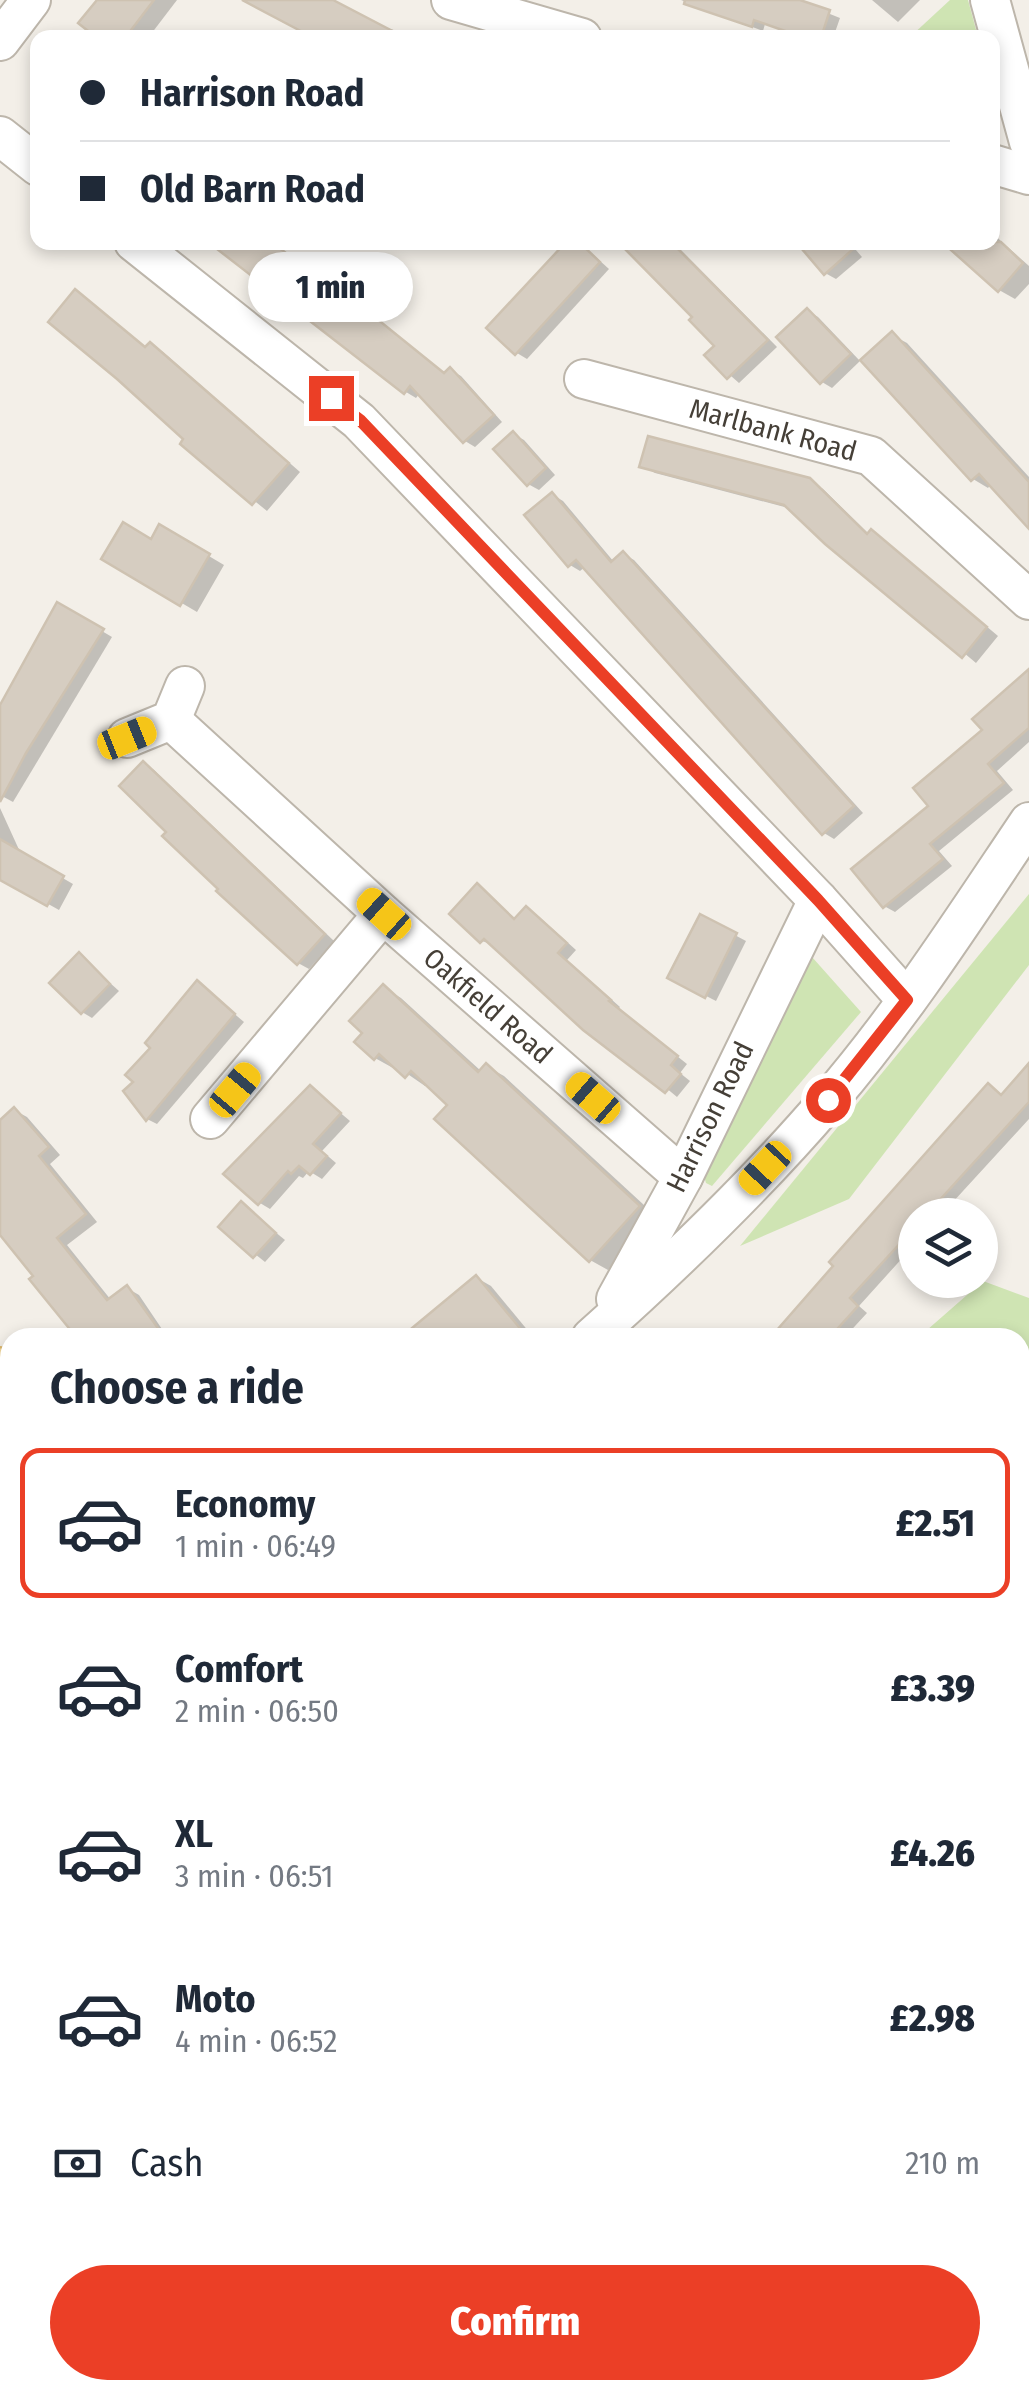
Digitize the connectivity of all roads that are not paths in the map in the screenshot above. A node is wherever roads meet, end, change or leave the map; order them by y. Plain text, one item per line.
1 (31, 0) edge
2 (451, 0) edge
3 (990, 0) edge
4 (554, 30) edge
5 (998, 30) edge
6 (1000, 36) edge
7 (0, 41) edge
8 (0, 136) edge
9 (1029, 142) edge
10 (30, 160) edge
11 (1000, 166) edge
12 (1029, 175) edge
13 (144, 250) edge
14 (584, 379) dead end
15 (1029, 600) edge
16 (127, 738) dead end
17 (1029, 822) edge
18 (818, 900) junction
19 (384, 914) junction
20 (907, 1000) junction
21 (210, 1119) dead end
22 (683, 1177) junction
23 (598, 1328) edge
24 (601, 1328) edge

1 - 7 street
2 - 4 street
3 - 5 street
6 - 9 street
8 - 10 street
11 - 12 street
13 - 18 street
14 - 15 street, Marlbank Road
16 - 19 street, Oakfield Road
17 - 20 street, Harrison Road
18 - 20 street
18 - 22 street, Harrison Road
19 - 21 street
19 - 22 street, Oakfield Road
20 - 24 street, Harrison Road
22 - 23 street, Harrison Road

